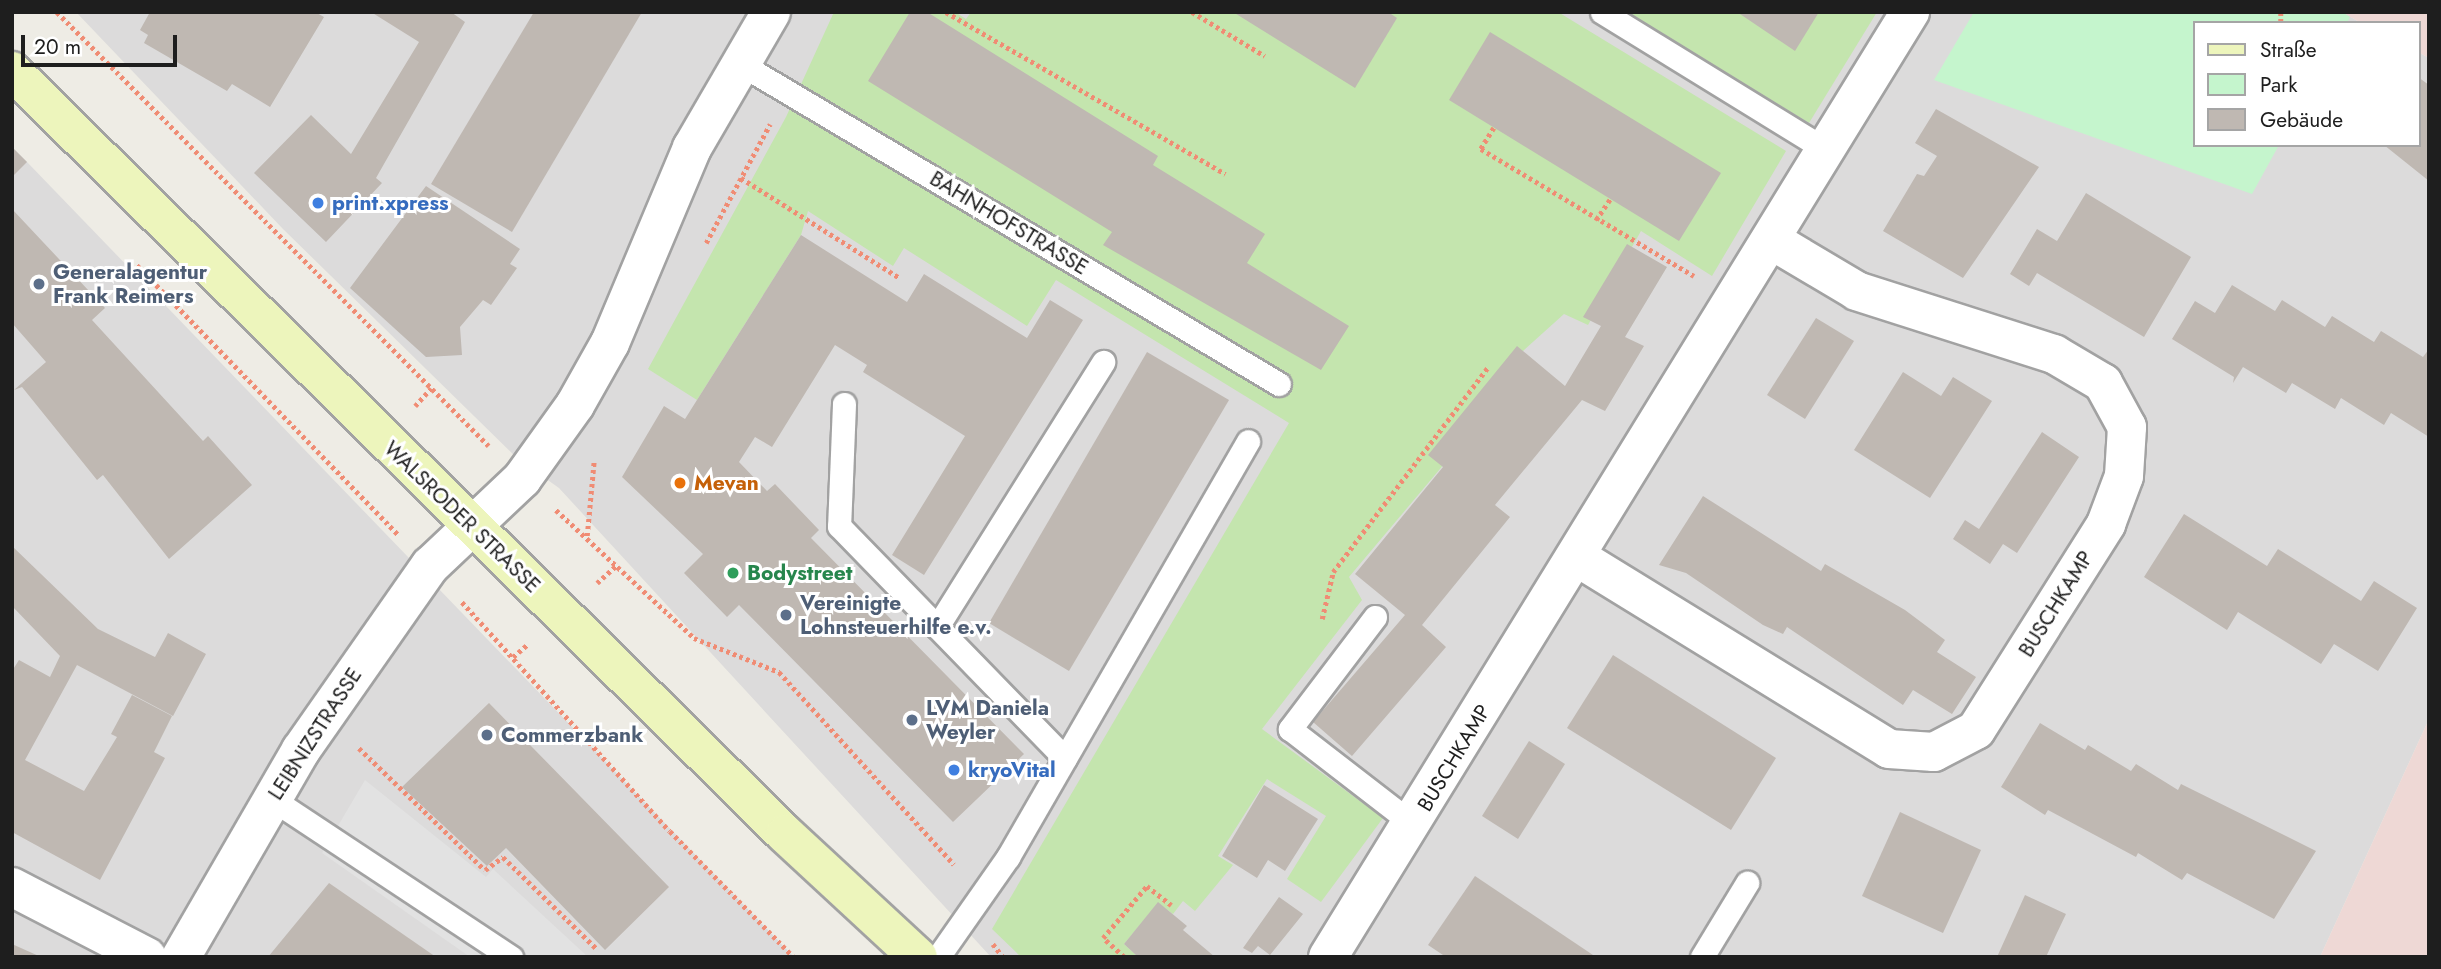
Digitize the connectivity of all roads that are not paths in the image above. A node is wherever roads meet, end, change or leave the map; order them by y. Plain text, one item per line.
1 (771, 12) edge
2 (1602, 12) edge
3 (1910, 12) edge
4 (739, 63) junction
5 (12, 71) edge
6 (1826, 150) junction
7 (1771, 240) junction
8 (1102, 362) dead end
9 (1279, 384) dead end
10 (844, 404) dead end
11 (1248, 442) dead end
12 (472, 527) junction
13 (1577, 557) junction
14 (1375, 617) dead end
15 (937, 627) junction
16 (1065, 758) junction
17 (272, 799) junction
18 (1413, 825) junction
19 (1747, 883) dead end
20 (12, 887) edge
21 (147, 957) edge
22 (181, 957) edge
23 (511, 957) edge
24 (918, 957) edge
25 (938, 957) edge
26 (1328, 957) edge
27 (1702, 957) edge

1 - 4 street
2 - 6 lane
3 - 6 street, BUSCHKAMP
4 - 9 lane, BAHNHOFSTRASSE
4 - 12 street
5 - 12 street, WALSRODER STRASSE
6 - 7 street, BUSCHKAMP
7 - 13 street, BUSCHKAMP
7 - 13 street, BUSCHKAMP
8 - 15 lane
10 - 15 lane
11 - 16 lane
12 - 17 street, LEIBNIZSTRASSE
12 - 24 street, WALSRODER STRASSE
13 - 18 street, BUSCHKAMP
14 - 18 lane
15 - 16 lane
16 - 25 lane
17 - 22 street, LEIBNIZSTRASSE
17 - 23 lane
18 - 26 street, BUSCHKAMP
19 - 27 lane
20 - 21 street

